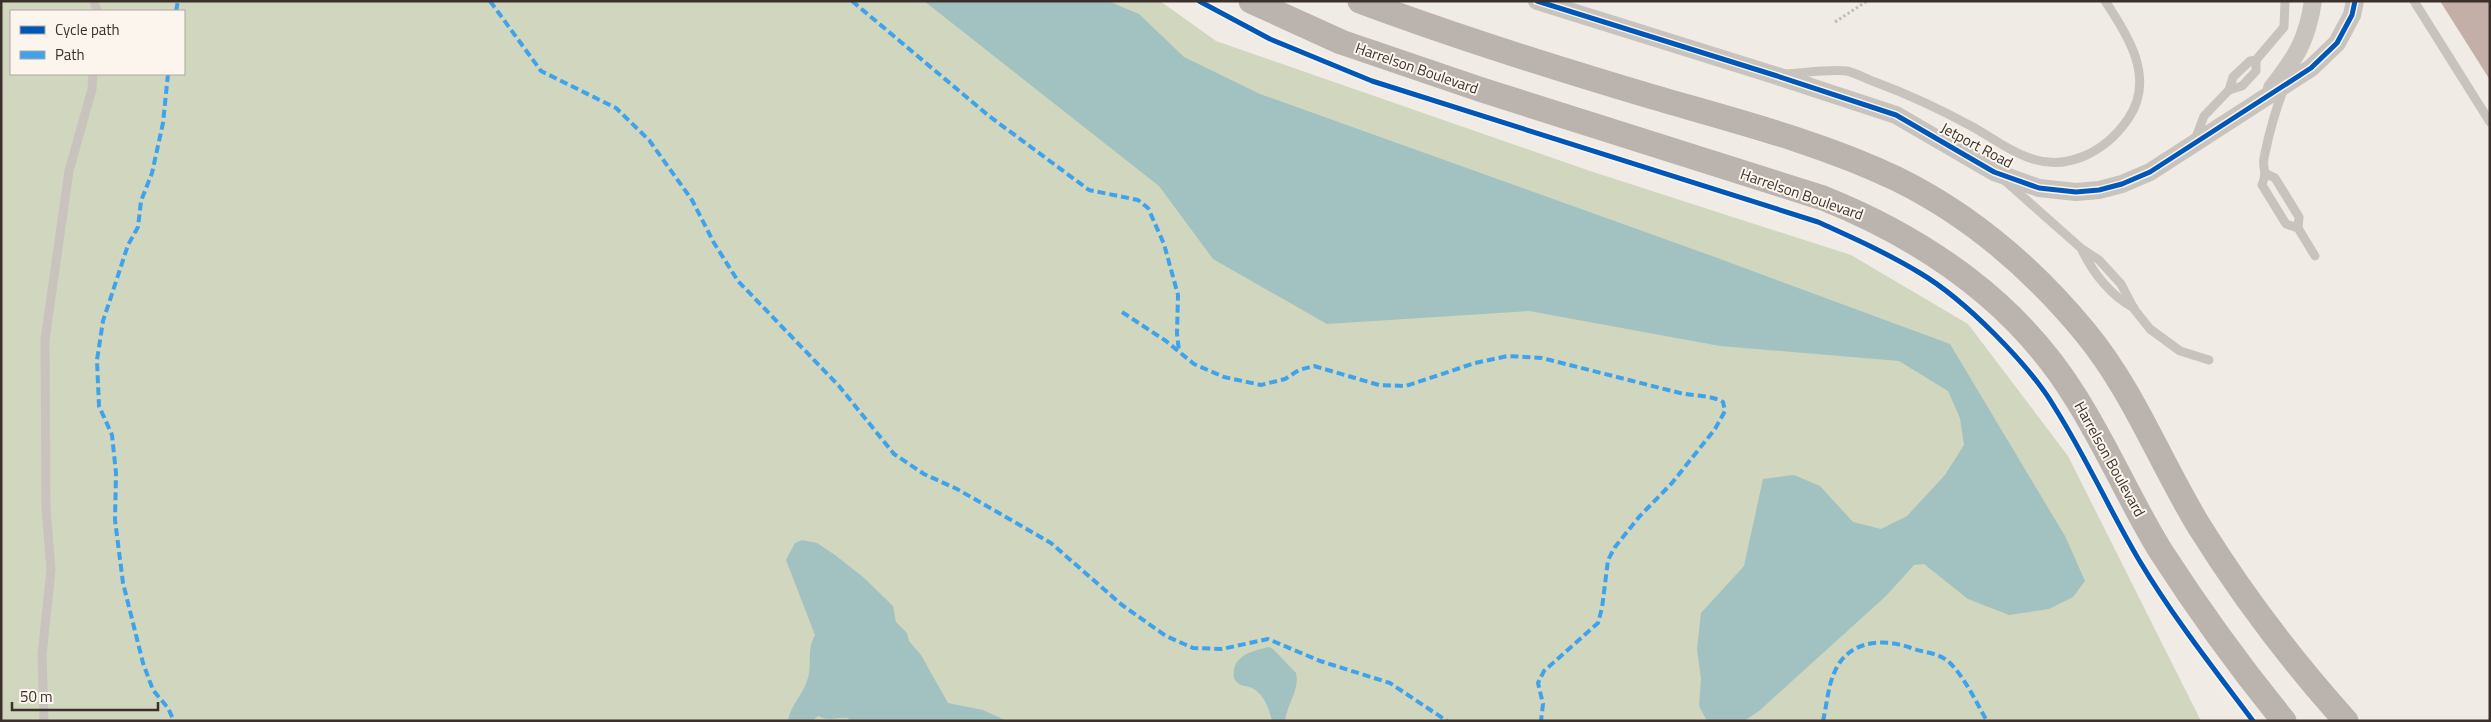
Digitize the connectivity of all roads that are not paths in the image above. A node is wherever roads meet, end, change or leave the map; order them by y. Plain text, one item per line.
1 (1251, 1) edge
2 (1360, 1) edge
3 (1537, 1) edge
4 (2105, 1) edge
5 (2285, 1) edge
6 (2313, 1) edge
7 (2355, 1) edge
8 (2414, 1) edge
9 (93, 75) edge
10 (1774, 75) junction
11 (2284, 86) junction
12 (2262, 100) junction
13 (2490, 122) edge
14 (2193, 144) junction
15 (1994, 172) junction
16 (2267, 174) junction
17 (2298, 228) junction
18 (2315, 256) dead end
19 (2209, 360) dead end
20 (44, 721) edge
21 (2284, 721) edge
22 (2346, 721) edge

1 - 21 main road, Harrelson Boulevard
2 - 22 main road
3 - 10 street, Jetport Road
4 - 10 lane
5 - 14 lane
6 - 12 street, Jetport Road
7 - 11 street, Jetport Road
8 - 13 lane
9 - 20 lane
10 - 15 street, Jetport Road
11 - 12 street, Jetport Road
11 - 16 lane
12 - 14 street, Jetport Road
14 - 15 street, Jetport Road
15 - 19 lane
16 - 17 lane
16 - 17 lane
17 - 18 lane

